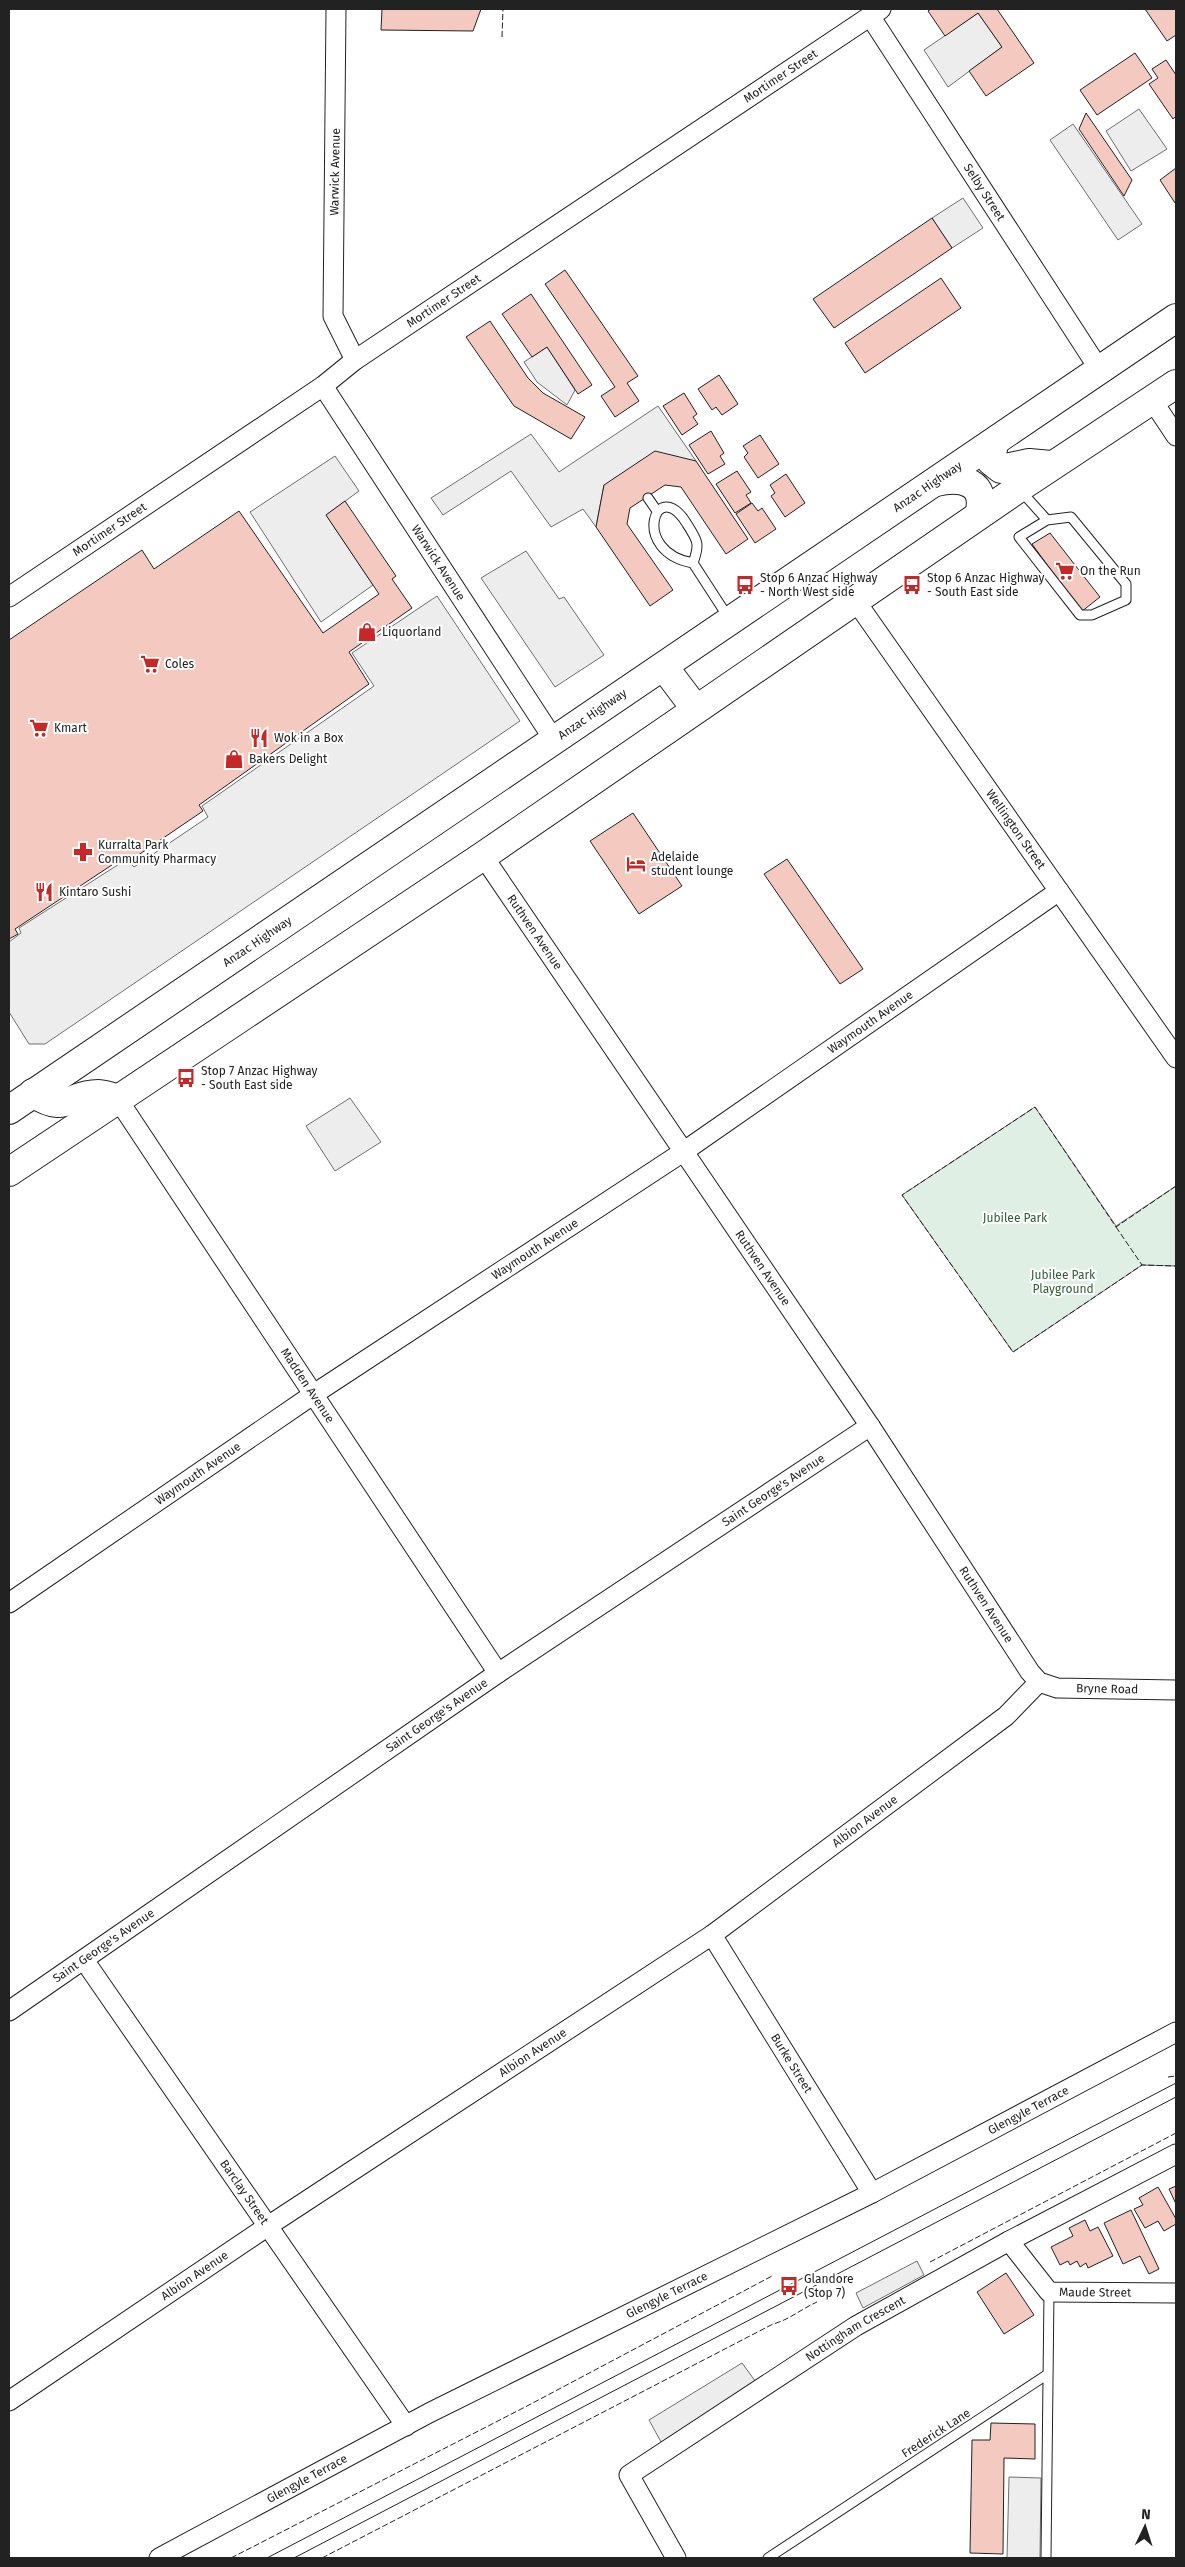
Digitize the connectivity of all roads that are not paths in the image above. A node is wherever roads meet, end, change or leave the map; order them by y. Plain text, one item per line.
1 (336, 9) edge
2 (875, 12) edge
3 (1176, 318) edge
4 (355, 360) junction
5 (1099, 369) junction
6 (1176, 384) edge
7 (323, 386) junction
8 (1152, 400) junction
9 (1176, 436) edge
10 (994, 443) junction
11 (1055, 466) junction
12 (936, 482) junction
13 (1019, 488) junction
14 (648, 498) dead end
15 (657, 511) junction
16 (979, 515) junction
17 (1047, 520) junction
18 (693, 563) junction
19 (9, 597) edge
20 (855, 600) junction
21 (731, 622) junction
22 (664, 667) junction
23 (695, 708) junction
24 (554, 740) junction
25 (483, 856) junction
26 (1059, 892) junction
27 (1176, 1058) edge
28 (32, 1093) junction
29 (118, 1098) junction
30 (9, 1110) edge
31 (683, 1152) junction
32 (9, 1172) edge
33 (314, 1394) junction
34 (870, 1426) junction
35 (9, 1603) edge
36 (498, 1673) junction
37 (1039, 1682) junction
38 (1176, 1690) edge
39 (712, 1935) junction
40 (84, 1960) junction
41 (9, 2011) edge
42 (1176, 2032) edge
43 (1176, 2154) edge
44 (872, 2193) junction
45 (268, 2226) junction
46 (1009, 2241) junction
47 (1049, 2292) junction
48 (1176, 2293) edge
49 (1048, 2374) junction
50 (9, 2401) edge
51 (406, 2426) junction
52 (159, 2558) edge
53 (676, 2558) edge
54 (768, 2558) edge
55 (1046, 2558) edge

1 - 4 street, Warwick Avenue
2 - 4 street, Mortimer Street
2 - 5 street, Selby Street
3 - 5 highway, Anzac Highway
4 - 7 street, Mortimer Street
5 - 10 highway, Anzac Highway
6 - 8 highway
7 - 19 street, Mortimer Street
7 - 24 street, Warwick Avenue
8 - 9 street
8 - 11 highway
10 - 11 highway
10 - 12 highway, Anzac Highway
11 - 13 highway
12 - 16 highway
12 - 21 highway, Anzac Highway
13 - 16 highway
13 - 17 lane
14 - 15 lane
15 - 18 lane
15 - 18 lane
16 - 20 highway
17 - 17 lane
18 - 21 lane
20 - 23 highway
20 - 26 street, Wellington Street
21 - 22 highway, Anzac Highway
22 - 23 highway
22 - 24 highway, Anzac Highway
23 - 25 highway
24 - 28 highway, Anzac Highway
25 - 29 highway
25 - 31 street, Ruthven Avenue
26 - 27 street, Wellington Street
26 - 31 street, Waymouth Avenue
28 - 29 highway
28 - 30 highway, Anzac Highway
29 - 32 highway
29 - 33 street, Madden Avenue
31 - 33 street, Waymouth Avenue
31 - 34 street, Ruthven Avenue
33 - 35 street, Waymouth Avenue
33 - 36 street, Madden Avenue
34 - 36 street, Saint George's Avenue
34 - 37 street, Ruthven Avenue
36 - 40 street, Saint George's Avenue
37 - 38 street, Bryne Road
37 - 39 street, Albion Avenue
39 - 44 street, Burke Street
39 - 45 street, Albion Avenue
40 - 41 street, Saint George's Avenue
40 - 45 street, Barclay Street
42 - 44 street, Glengyle Terrace
43 - 46 street, Nottingham Crescent
44 - 51 street, Glengyle Terrace
45 - 50 street, Albion Avenue
45 - 51 street, Barclay Street
46 - 47 street, Maude Street
46 - 53 street, Nottingham Crescent
47 - 48 street, Maude Street
47 - 49 lane
49 - 54 lane, Frederick Lane
49 - 55 lane
51 - 52 street, Glengyle Terrace

